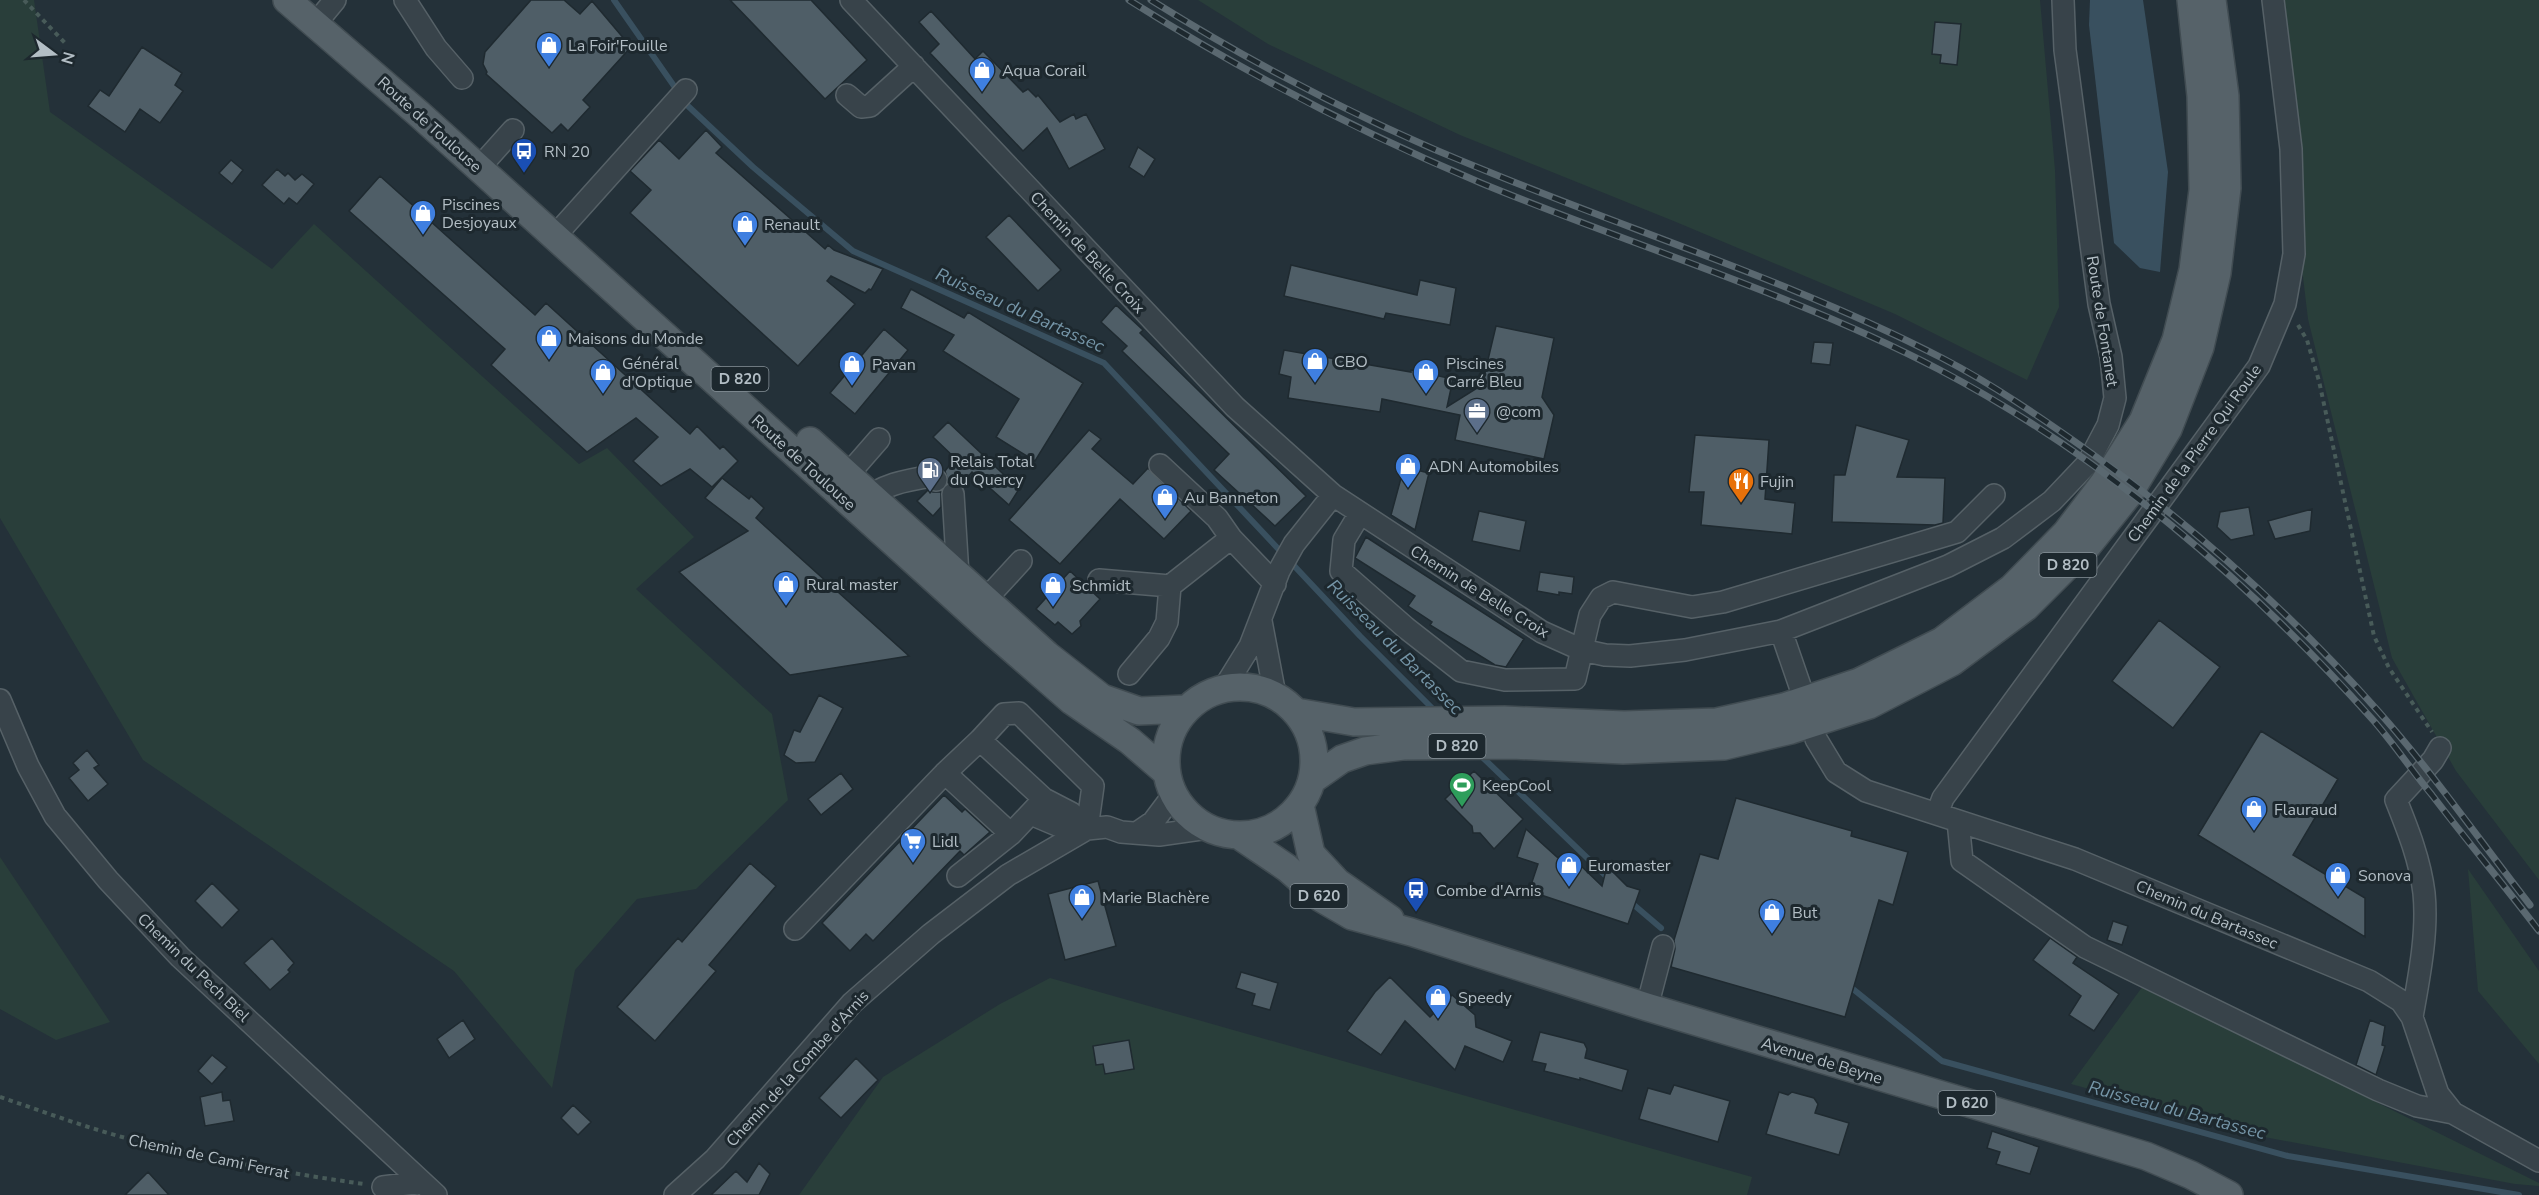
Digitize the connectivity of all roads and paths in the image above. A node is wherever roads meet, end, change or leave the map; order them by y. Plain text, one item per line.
1 (24, 0) edge
2 (287, 0) edge
3 (405, 0) edge
4 (851, 0) edge
5 (2064, 0) edge
6 (2191, 0) edge
7 (2212, 0) edge
8 (2273, 0) edge
9 (323, 8) edge
10 (67, 45) dead end
11 (914, 66) junction
12 (462, 78) dead end
13 (847, 95) dead end
14 (680, 96) dead end
15 (513, 130) dead end
16 (485, 162) junction
17 (560, 230) junction
18 (2285, 304) junction
19 (879, 439) dead end
20 (1160, 465) dead end
21 (936, 480) dead end
22 (841, 482) junction
23 (953, 494) dead end
24 (1333, 495) junction
25 (1994, 495) dead end
26 (863, 502) junction
27 (1359, 515) junction
28 (1231, 538) junction
29 (1021, 561) dead end
30 (1277, 577) junction
31 (1099, 580) dead end
32 (952, 582) junction
33 (1170, 586) junction
34 (979, 606) junction
35 (1261, 621) junction
36 (1781, 631) junction
37 (1582, 650) junction
38 (1129, 674) dead end
39 (1224, 688) junction
40 (1801, 690) dead end
41 (1275, 695) junction
42 (0, 700) edge
43 (1186, 709) junction
44 (1296, 712) junction
45 (1403, 733) junction
46 (1816, 739) dead end
47 (980, 740) junction
48 (2440, 748) joint
49 (945, 773) junction
50 (1312, 780) junction
51 (1170, 783) junction
52 (1300, 805) junction
53 (1038, 806) junction
54 (1936, 814) junction
55 (1958, 821) junction
56 (1208, 828) junction
57 (1080, 832) junction
58 (1137, 833) junction
59 (1011, 834) junction
60 (1240, 836) junction
61 (958, 876) dead end
62 (795, 930) dead end
63 (1411, 932) junction
64 (1663, 946) dead end
65 (1647, 1007) junction
66 (2412, 1017) junction
67 (0, 1097) edge
68 (2452, 1113) junction
69 (2539, 1161) edge
70 (383, 1187) joint
71 (429, 1189) edge
72 (675, 1195) edge
73 (2229, 1195) edge

1 - 10 path
2 - 9 main road, Route de Toulouse / D 820
3 - 12 street
4 - 11 street, Chemin de Belle Croix
5 - 36 street, Route de Fontanet
6 - 45 main road, D 820
7 - 45 main road, D 820
8 - 18 street, Chemin de la Pierre Qui Roule
9 - 16 main road, Route de Toulouse / D 820
11 - 13 street
11 - 24 street, Chemin de Belle Croix
14 - 17 street
15 - 16 street
16 - 17 main road, Route de Toulouse / D 820
17 - 22 main road, Route de Toulouse / D 820
18 - 48 path
18 - 54 street, Chemin de la Pierre Qui Roule
19 - 22 street
20 - 28 street
21 - 26 street
22 - 26 main road, Route de Toulouse / D 820
23 - 32 street
24 - 27 street, Chemin de Belle Croix
24 - 30 street
25 - 37 street
26 - 32 main road, Route de Toulouse / D 820
27 - 37 street, Chemin de Belle Croix
27 - 37 street
28 - 30 street
28 - 33 street
29 - 34 street
30 - 35 street
31 - 33 street
32 - 34 main road, Route de Toulouse / D 820
33 - 38 street
34 - 43 main road, Route de Toulouse / D 820
34 - 51 main road, Route de Toulouse / D 820
35 - 39 street
35 - 41 street
36 - 37 street, Chemin de Belle Croix
36 - 40 street
39 - 41 main road
39 - 43 main road
41 - 44 main road
42 - 71 street, Chemin du Pech Biel
43 - 51 main road
44 - 45 main road, D 820
44 - 50 main road
45 - 50 main road, D 820
46 - 54 street, Chemin du Bartassec
47 - 49 street
47 - 53 street
47 - 57 street
48 - 66 street
49 - 59 street
49 - 62 street
50 - 52 main road
51 - 56 main road
51 - 58 street
52 - 60 main road
52 - 63 main road, Avenue de Beyne / D 620
53 - 57 street
53 - 59 street
54 - 55 street, Chemin du Bartassec
55 - 66 street, Chemin du Bartassec
55 - 68 street
56 - 58 street
56 - 60 main road
57 - 58 street
57 - 72 street, Chemin de la Combe d'Arnis
59 - 61 street
60 - 63 main road, Avenue de Beyne / D 620
63 - 65 main road, Avenue de Beyne / D 620
64 - 65 street
65 - 73 main road, Avenue de Beyne / D 620
66 - 68 street, Chemin du Bartassec
67 - 70 path, Chemin de Cami Ferrat
68 - 69 street, Chemin du Bartassec
70 - 71 street

